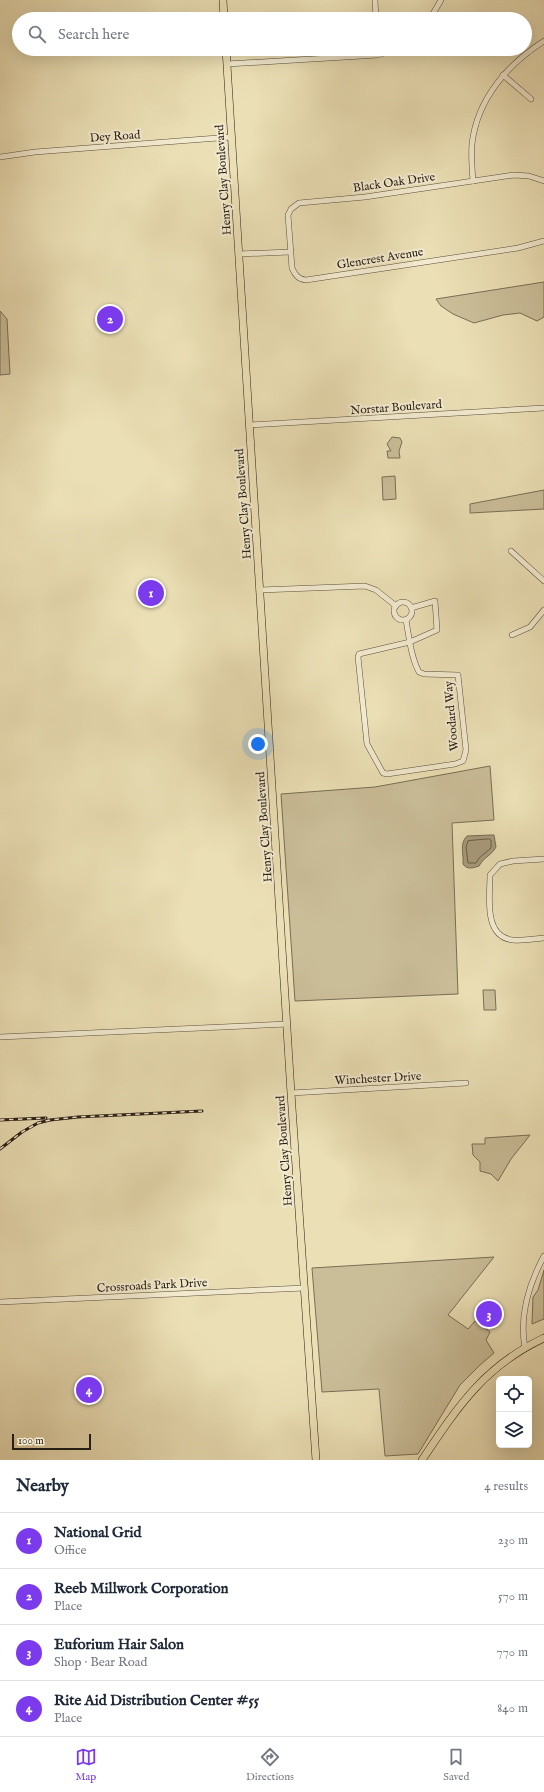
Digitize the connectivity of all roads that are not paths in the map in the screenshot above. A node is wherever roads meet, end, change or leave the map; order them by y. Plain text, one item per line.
1 (223, 0) edge
2 (375, 0) edge
3 (441, 0) edge
4 (224, 12) edge
5 (376, 12) edge
6 (434, 12) edge
7 (544, 41) edge
8 (532, 49) edge
9 (226, 56) edge
10 (328, 56) edge
11 (523, 56) edge
12 (227, 64) junction
13 (503, 76) junction
14 (531, 99) dead end
15 (232, 137) junction
16 (0, 157) edge
17 (473, 181) junction
18 (544, 181) edge
19 (544, 241) edge
20 (290, 252) junction
21 (239, 254) junction
22 (544, 408) edge
23 (249, 425) junction
24 (511, 551) dead end
25 (544, 581) edge
26 (260, 590) junction
27 (396, 606) junction
28 (411, 608) junction
29 (544, 610) edge
30 (406, 620) junction
31 (512, 635) dead end
32 (410, 642) junction
33 (544, 859) edge
34 (544, 938) edge
35 (287, 1024) junction
36 (0, 1037) edge
37 (466, 1084) dead end
38 (291, 1093) junction
39 (544, 1256) edge
40 (304, 1288) junction
41 (0, 1302) edge
42 (544, 1338) edge
43 (525, 1348) junction
44 (316, 1460) edge
45 (422, 1460) edge

1 - 4 main road
2 - 5 street
3 - 6 street
7 - 8 street
9 - 12 main road, Henry Clay Boulevard
10 - 12 street
11 - 13 street
12 - 15 main road, Henry Clay Boulevard
13 - 14 street
13 - 17 street
15 - 16 street, Dey Road
15 - 21 main road, Henry Clay Boulevard
17 - 18 street, Black Oak Drive
17 - 20 street, Black Oak Drive
19 - 20 street, Glencrest Avenue
20 - 21 street
21 - 23 main road, Henry Clay Boulevard
22 - 23 street, Norstar Boulevard
23 - 26 main road, Henry Clay Boulevard
24 - 25 street
26 - 27 street
26 - 35 main road, Henry Clay Boulevard
27 - 28 street, Woodard Way
27 - 30 street
28 - 30 street
28 - 32 street, Woodard Way
29 - 31 street
30 - 32 street, Woodard Way
32 - 32 street, Woodard Way
33 - 34 street
35 - 36 street
35 - 38 main road, Henry Clay Boulevard
37 - 38 street, Winchester Drive
38 - 40 main road, Henry Clay Boulevard
39 - 43 street
40 - 41 street, Crossroads Park Drive
40 - 44 main road, Henry Clay Boulevard
42 - 43 main road
43 - 45 main road

